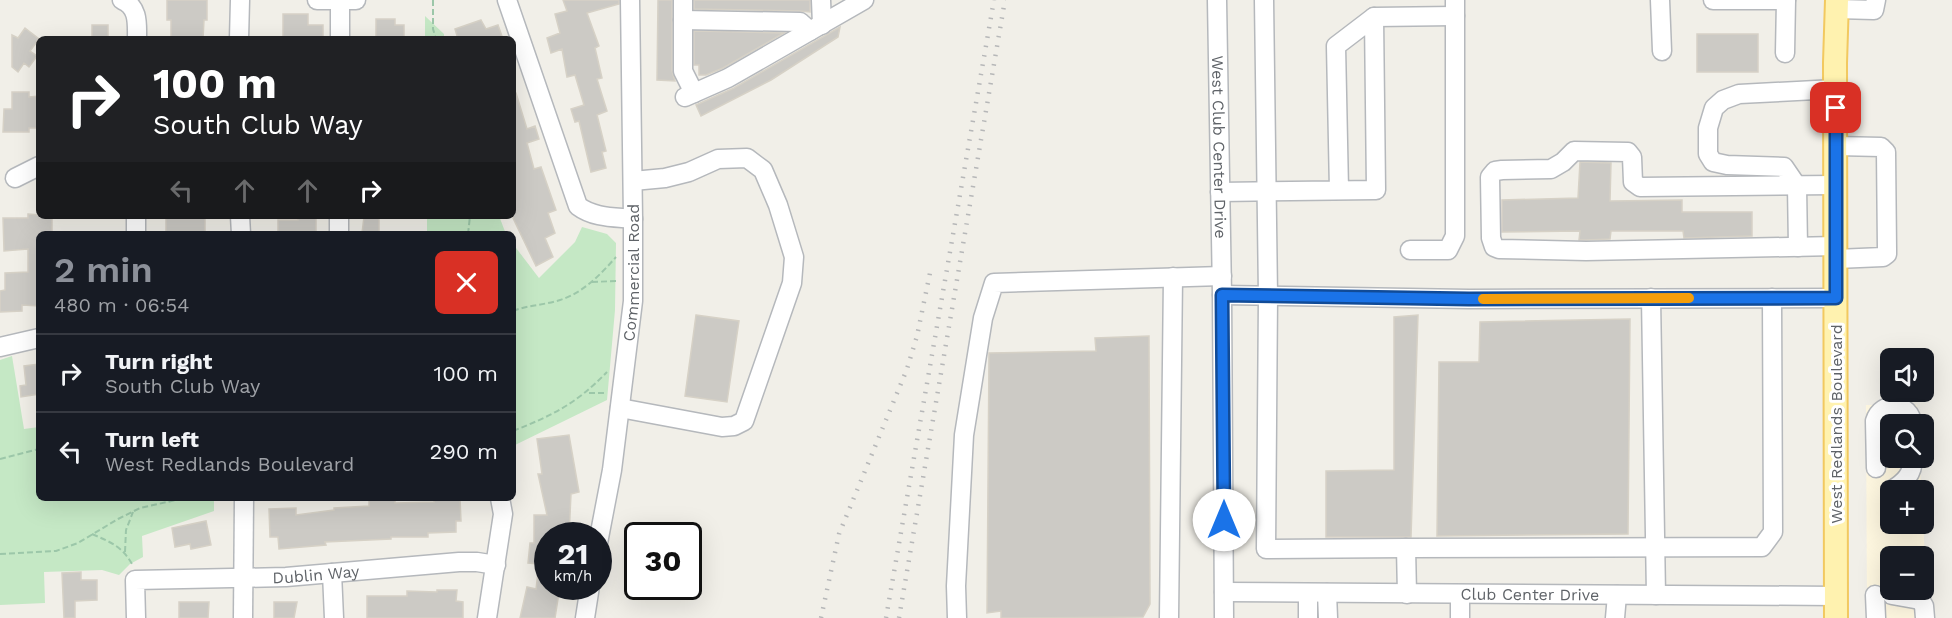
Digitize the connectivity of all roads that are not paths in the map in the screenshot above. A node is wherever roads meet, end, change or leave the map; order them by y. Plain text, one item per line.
1 (122, 0) edge
2 (240, 0) edge
3 (317, 0) edge
4 (340, 0) edge
5 (356, 0) edge
6 (507, 0) edge
7 (630, 0) edge
8 (683, 0) edge
9 (821, 0) edge
10 (864, 0) edge
11 (1217, 0) edge
12 (1264, 0) edge
13 (1660, 0) edge
14 (1715, 0) edge
15 (1730, 0) edge
16 (1748, 0) edge
17 (1768, 0) edge
18 (1786, 0) edge
19 (1876, 0) edge
20 (1837, 4) edge
21 (1455, 8) edge
22 (1374, 17) junction
23 (683, 20) junction
24 (816, 28) junction
25 (137, 36) edge
26 (239, 36) edge
27 (340, 36) edge
28 (1662, 51) dead end
29 (1785, 53) dead end
30 (1835, 89) junction
31 (1837, 146) junction
32 (36, 168) edge
33 (15, 178) dead end
34 (633, 181) junction
35 (1836, 185) junction
36 (1797, 186) junction
37 (1266, 190) junction
38 (1339, 190) junction
39 (1220, 192) junction
40 (633, 219) junction
41 (1798, 247) junction
42 (1410, 250) dead end
43 (1836, 252) junction
44 (1222, 276) junction
45 (1173, 278) junction
46 (1222, 295) junction
47 (1268, 296) junction
48 (1651, 298) junction
49 (1772, 298) junction
50 (1836, 298) junction
51 (36, 339) edge
52 (0, 347) edge
53 (615, 400) junction
54 (1909, 414) edge
55 (1876, 468) dead end
56 (244, 501) edge
57 (501, 501) edge
58 (602, 522) edge
59 (1655, 547) junction
60 (1406, 548) junction
61 (496, 565) junction
62 (332, 573) junction
63 (244, 578) junction
64 (1224, 592) junction
65 (1308, 593) junction
66 (1327, 594) junction
67 (1407, 594) junction
68 (1460, 595) junction
69 (1617, 595) junction
70 (1656, 595) junction
71 (588, 600) edge
72 (1836, 607) edge
73 (136, 618) edge
74 (243, 618) edge
75 (334, 618) edge
76 (487, 618) edge
77 (585, 618) edge
78 (957, 618) edge
79 (1169, 618) edge
80 (1224, 618) edge
81 (1308, 618) edge
82 (1328, 618) edge
83 (1460, 618) edge
84 (1615, 618) edge
85 (1876, 618) edge
86 (1925, 618) edge

1 - 25 street
2 - 26 street
3 - 4 street
4 - 5 street
4 - 27 street
6 - 40 street
7 - 34 street, Commercial Road
8 - 23 street
9 - 24 street
10 - 24 street
11 - 39 street, West Club Center Drive
12 - 37 street
13 - 28 street
14 - 15 street
15 - 16 street
16 - 17 street
17 - 18 street
18 - 29 street
19 - 20 street
20 - 30 main road, West Redlands Boulevard
21 - 22 street
21 - 42 street
22 - 38 street
22 - 38 street
23 - 24 street
23 - 24 street
30 - 31 main road, West Redlands Boulevard
30 - 36 street
31 - 35 main road, West Redlands Boulevard
31 - 43 street
32 - 33 street
34 - 40 street, Commercial Road
34 - 53 street
35 - 36 street
35 - 43 main road, West Redlands Boulevard
36 - 41 street
36 - 41 street
37 - 38 street
37 - 39 street
37 - 47 street
39 - 44 street, West Club Center Drive
40 - 53 street, Commercial Road
41 - 43 street
43 - 50 main road, West Redlands Boulevard
44 - 45 street
44 - 46 street, West Club Center Drive
45 - 78 street
45 - 79 street
46 - 47 street
46 - 64 street, West Club Center Drive
47 - 48 street
47 - 60 street
48 - 49 street
48 - 59 street
49 - 50 street
49 - 59 street
50 - 72 main road, West Redlands Boulevard
51 - 52 street
53 - 58 street, Commercial Road
54 - 55 street
56 - 63 street
57 - 61 street
59 - 60 street
59 - 70 street
60 - 67 street
61 - 62 street, Dublin Way
61 - 76 street
62 - 63 street, Dublin Way
62 - 75 street
63 - 73 street, Dublin Way
63 - 74 street
64 - 65 street, Club Center Drive
64 - 80 street, West Club Center Drive
65 - 66 street, Club Center Drive
65 - 81 street
66 - 67 street, Club Center Drive
66 - 82 street
67 - 68 street, Club Center Drive
68 - 69 street, Club Center Drive
68 - 83 street
69 - 70 street, Club Center Drive
69 - 84 street
70 - 72 street, Club Center Drive
71 - 77 street
85 - 86 street

